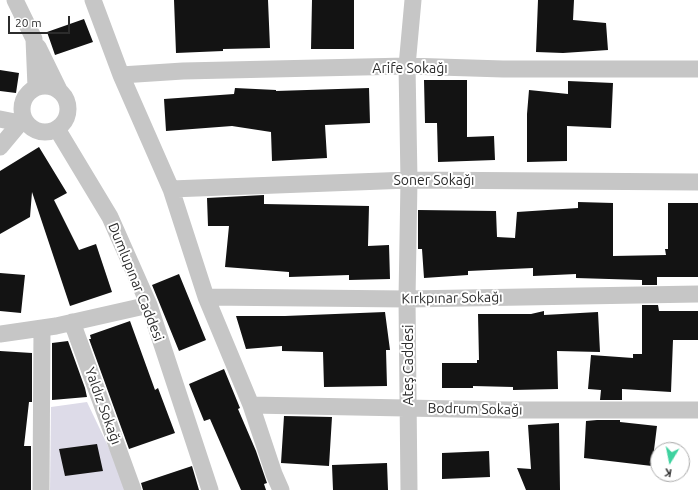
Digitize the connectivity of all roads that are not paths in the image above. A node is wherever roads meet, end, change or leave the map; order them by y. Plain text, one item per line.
1 (15, 0) edge
2 (93, 0) edge
3 (413, 0) edge
4 (34, 39) junction
5 (407, 66) junction
6 (698, 69) edge
7 (121, 75) junction
8 (36, 87) junction
9 (59, 90) junction
10 (0, 118) edge
11 (22, 122) junction
12 (57, 129) junction
13 (0, 147) edge
14 (408, 180) junction
15 (698, 182) edge
16 (171, 189) junction
17 (698, 294) edge
18 (206, 297) junction
19 (407, 299) junction
20 (149, 305) junction
21 (72, 322) junction
22 (42, 328) junction
23 (0, 334) edge
24 (251, 405) junction
25 (408, 408) junction
26 (698, 410) edge
27 (41, 490) edge
28 (133, 490) edge
29 (210, 490) edge
30 (281, 490) edge
31 (409, 490) edge

1 - 4 street
2 - 7 street
3 - 5 street, Ateş Caddesi
4 - 8 street
4 - 9 street
5 - 6 street, Arife Sokağı
5 - 7 street, Arife Sokağı
5 - 14 street, Ateş Caddesi
7 - 16 street
8 - 9 street
8 - 11 street
9 - 12 street
10 - 11 street
11 - 12 street
11 - 13 street
12 - 20 street, Dumlupınar Caddesi
14 - 15 street, Soner Sokağı
14 - 16 street, Soner Sokağı
14 - 19 street, Ateş Caddesi
16 - 18 street
17 - 19 street, Kırkpınar Sokağı
18 - 19 street, Kırkpınar Sokağı
18 - 24 street
19 - 25 street, Ateş Caddesi
20 - 21 street
20 - 29 street, Dumlupınar Caddesi
21 - 22 street
21 - 28 street, Yaldız Sokağı
22 - 23 street
22 - 27 street
24 - 25 street, Bodrum Sokağı
24 - 30 street
25 - 26 street, Bodrum Sokağı
25 - 31 street, Ateş Caddesi

